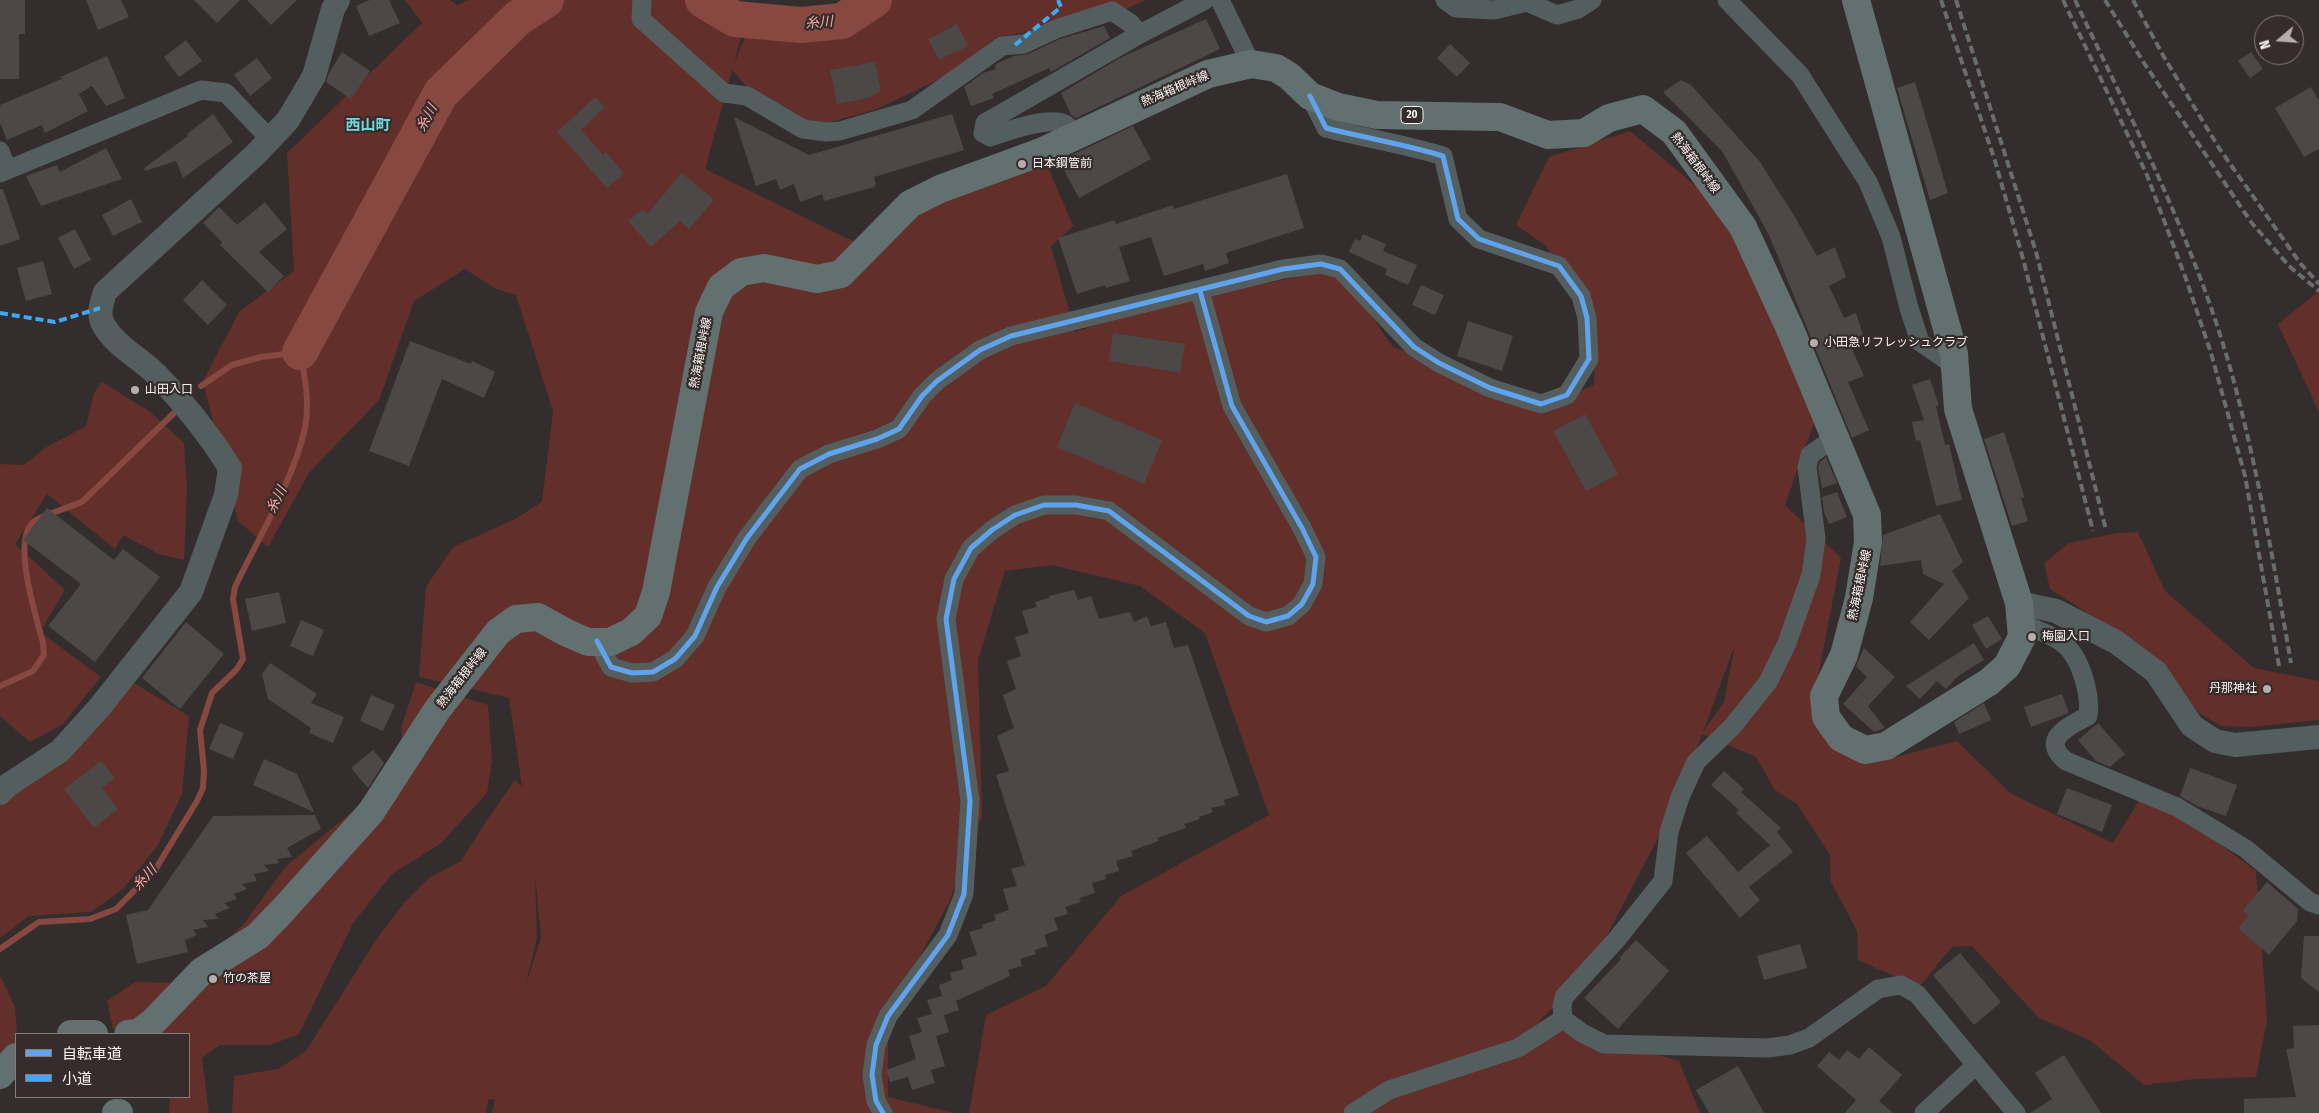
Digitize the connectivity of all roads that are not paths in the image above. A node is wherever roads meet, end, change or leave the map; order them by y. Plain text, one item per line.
1 (642, 0) edge
2 (1205, 0) edge
3 (1220, 0) edge
4 (1446, 0) edge
5 (1592, 0) edge
6 (1726, 0) edge
7 (1856, 0) edge
8 (332, 3) edge
9 (1140, 34) junction
10 (1251, 64) junction
11 (1310, 96) junction
12 (1075, 136) junction
13 (270, 139) junction
14 (0, 151) edge
15 (3, 171) edge
16 (1200, 291) junction
17 (1954, 366) junction
18 (1834, 438) junction
19 (2020, 613) junction
20 (597, 641) junction
21 (2319, 737) edge
22 (0, 793) edge
23 (2319, 905) edge
24 (1563, 1019) junction
25 (133, 1033) edge
26 (15, 1058) edge
27 (1976, 1065) junction
28 (0, 1075) edge
29 (883, 1113) edge
30 (1353, 1113) edge
31 (1924, 1113) edge
32 (2016, 1113) edge

1 - 9 street
2 - 9 street
3 - 10 street
4 - 5 street
6 - 17 street
7 - 17 main road, 熱海箱根峠線 / 20
8 - 13 street
9 - 12 street
10 - 11 main road, 熱海箱根峠線 / 20
10 - 12 main road, 熱海箱根峠線 / 20
11 - 16 street
11 - 18 main road, 熱海箱根峠線 / 20
12 - 20 main road, 熱海箱根峠線 / 20
13 - 15 street
13 - 22 street
14 - 15 street
16 - 20 street
16 - 29 street
17 - 19 main road, 熱海箱根峠線 / 20
18 - 19 main road, 熱海箱根峠線 / 20
18 - 24 street
19 - 21 street
19 - 23 street
20 - 25 main road, 熱海箱根峠線 / 20
24 - 27 street
24 - 30 street
26 - 28 main road
27 - 31 street
27 - 32 street

